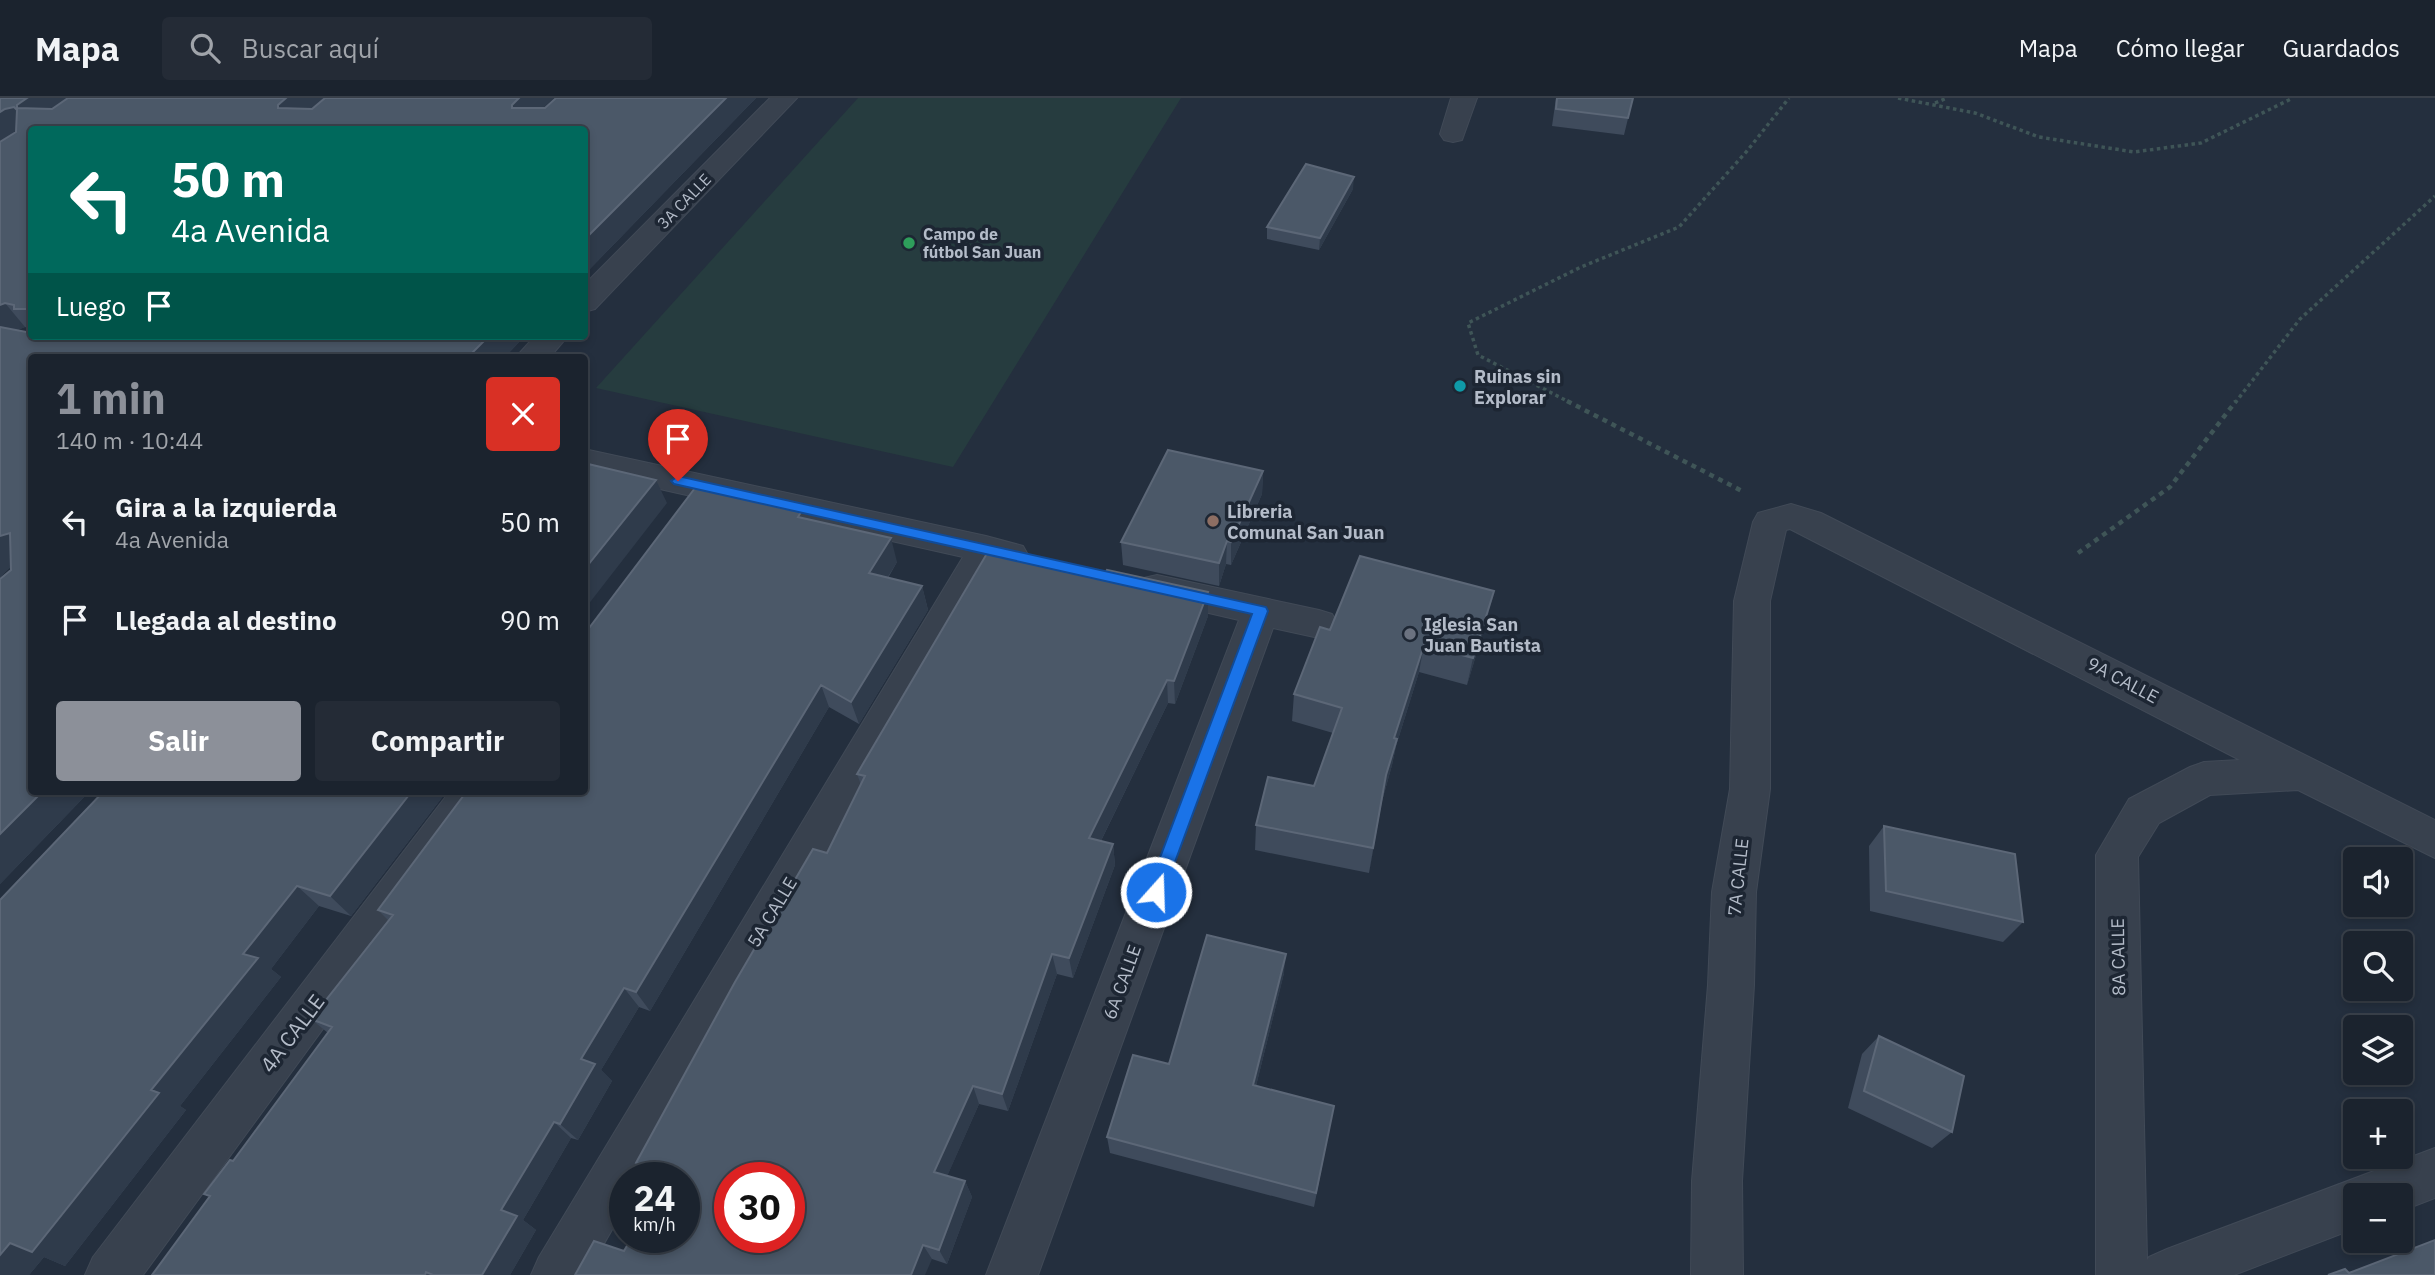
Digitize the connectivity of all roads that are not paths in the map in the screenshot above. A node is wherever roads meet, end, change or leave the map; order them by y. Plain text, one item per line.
1 (783, 98) edge
2 (1464, 98) edge
3 (1453, 134) dead end
4 (588, 299) edge
5 (548, 340) edge
6 (535, 354) edge
7 (588, 461) edge
8 (702, 486) junction
9 (1800, 519) joint
10 (677, 520) edge
11 (986, 550) junction
12 (1038, 561) edge
13 (1130, 582) edge
14 (1261, 611) junction
15 (1319, 624) edge
16 (2300, 773) junction
17 (471, 795) edge
18 (2435, 840) edge
19 (2435, 1173) edge
20 (2409, 1183) edge
21 (2343, 1208) edge
22 (111, 1275) edge
23 (557, 1275) edge
24 (1012, 1275) edge
25 (1717, 1275) edge
26 (2122, 1275) edge
27 (2167, 1275) edge

1 - 4 street, 3A CALLE
2 - 3 street
5 - 6 street
7 - 8 street
8 - 10 street
8 - 11 street
9 - 16 street, 9A CALLE
9 - 25 street, 7A CALLE
11 - 12 street
11 - 23 street, 5A CALLE
13 - 14 street
14 - 15 street
14 - 24 street, 6A CALLE
16 - 18 street, 9A CALLE
16 - 26 street, 8A CALLE
17 - 22 street, 4A CALLE
19 - 20 street
21 - 27 street

